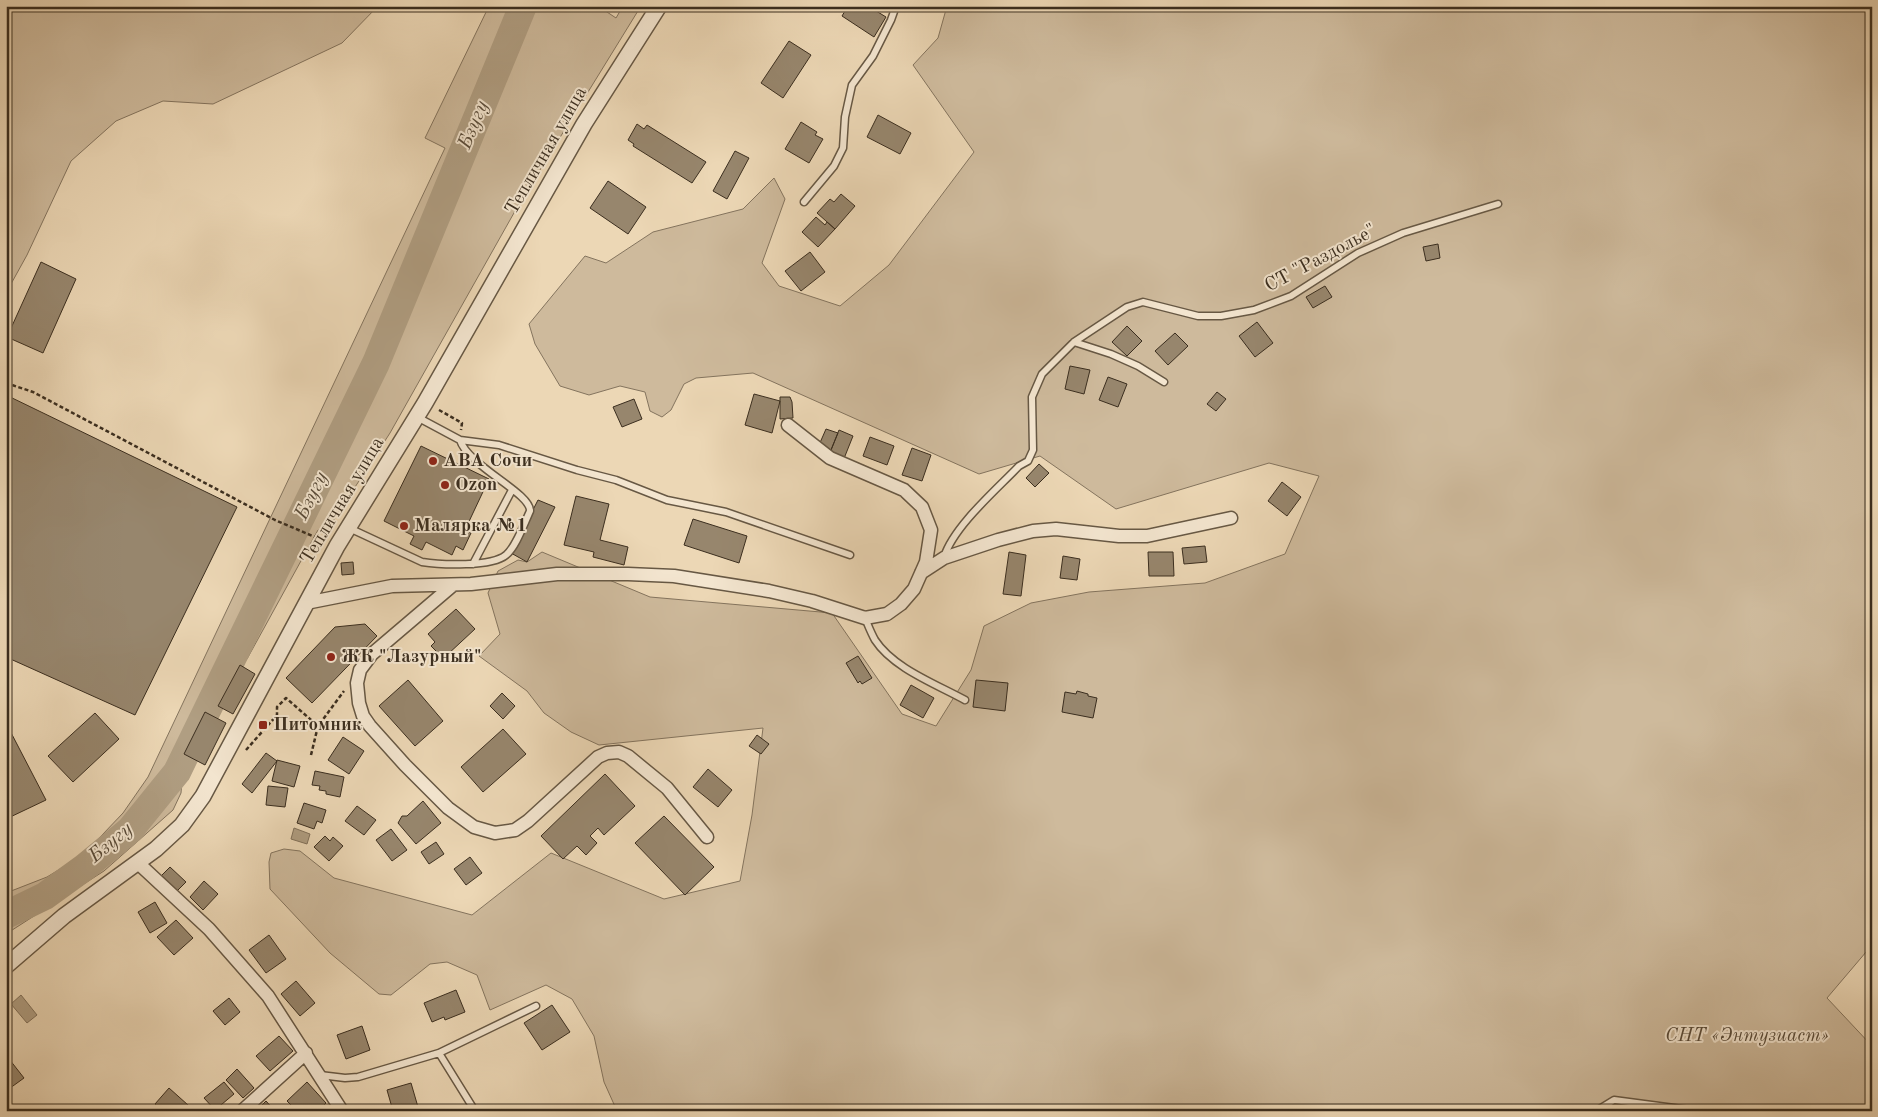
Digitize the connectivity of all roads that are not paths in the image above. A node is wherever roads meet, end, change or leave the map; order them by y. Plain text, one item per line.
1 (659, 6) edge
2 (896, 6) edge
3 (804, 202) dead end
4 (1498, 204) dead end
5 (1074, 342) junction
6 (1164, 382) dead end
7 (417, 417) junction
8 (788, 425) dead end
9 (460, 440) junction
10 (512, 490) junction
11 (1231, 518) dead end
12 (349, 528) junction
13 (850, 555) dead end
14 (944, 558) junction
15 (473, 564) junction
16 (921, 573) junction
17 (453, 585) junction
18 (306, 603) junction
19 (865, 618) junction
20 (965, 700) dead end
21 (707, 837) dead end
22 (138, 863) junction
23 (6, 966) edge
24 (536, 1006) dead end
25 (438, 1053) junction
26 (306, 1054) junction
27 (320, 1075) junction
28 (242, 1111) edge
29 (342, 1111) edge
30 (475, 1111) edge
31 (1596, 1111) edge
32 (1697, 1111) edge

1 - 7 street, Тепличная улица
2 - 3 lane
4 - 5 lane, СТ "Раздолье"
5 - 6 lane
5 - 14 lane, СТ "Раздолье"
7 - 9 lane
7 - 12 street, Тепличная улица
8 - 16 street
9 - 10 lane
9 - 13 lane
10 - 15 lane
10 - 15 lane
11 - 14 street
12 - 15 lane
12 - 18 street, Тепличная улица
14 - 16 street
16 - 19 street
17 - 18 street
17 - 19 street
17 - 21 street
18 - 22 street, Тепличная улица
19 - 20 lane
22 - 23 street, Тепличная улица
22 - 26 street
24 - 25 lane
25 - 27 lane
25 - 30 lane
26 - 27 street
26 - 28 street
27 - 29 street
31 - 32 lane

